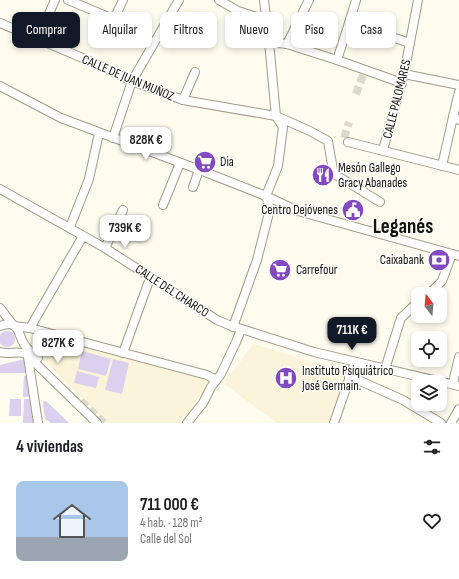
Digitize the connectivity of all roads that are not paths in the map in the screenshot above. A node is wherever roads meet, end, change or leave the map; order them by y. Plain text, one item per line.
1 (55, 0) edge
2 (68, 0) edge
3 (123, 0) edge
4 (179, 0) edge
5 (219, 0) edge
6 (264, 0) edge
7 (309, 0) edge
8 (356, 0) edge
9 (418, 0) edge
10 (50, 12) edge
11 (241, 12) edge
12 (265, 12) edge
13 (352, 12) edge
14 (0, 23) edge
15 (12, 28) edge
16 (346, 32) edge
17 (396, 38) edge
18 (410, 43) junction
19 (283, 44) edge
20 (287, 44) junction
21 (59, 48) edge
22 (270, 48) edge
23 (336, 60) junction
24 (195, 72) dead end
25 (404, 74) junction
26 (132, 81) junction
27 (402, 83) junction
28 (459, 85) edge
29 (0, 86) edge
30 (459, 92) edge
31 (182, 100) junction
32 (276, 116) junction
33 (456, 119) edge
34 (99, 133) junction
35 (113, 138) junction
36 (348, 142) dead end
37 (383, 150) junction
38 (180, 163) junction
39 (442, 166) junction
40 (199, 170) junction
41 (459, 170) edge
42 (193, 187) dead end
43 (0, 189) edge
44 (266, 196) junction
45 (380, 202) dead end
46 (163, 205) dead end
47 (123, 210) dead end
48 (70, 228) junction
49 (83, 236) junction
50 (105, 248) junction
51 (455, 255) edge
52 (150, 278) junction
53 (436, 287) edge
54 (0, 308) edge
55 (411, 309) edge
56 (0, 326) edge
57 (13, 326) junction
58 (30, 328) junction
59 (237, 328) junction
60 (21, 338) junction
61 (7, 352) edge
62 (123, 353) junction
63 (0, 357) edge
64 (28, 357) junction
65 (459, 357) edge
66 (355, 362) junction
67 (385, 369) junction
68 (349, 376) junction
69 (216, 380) junction
70 (456, 384) edge
71 (81, 404) junction
72 (459, 409) edge
73 (38, 423) edge
74 (97, 423) edge
75 (103, 423) edge
76 (187, 423) edge
77 (334, 423) edge
78 (441, 423) edge
79 (451, 423) edge

1 - 10 street
2 - 3 street
4 - 26 street
5 - 11 street
6 - 12 street
7 - 20 street
8 - 13 street
9 - 18 street, CALLE PALOMARES
14 - 15 street, CALLE DE JUAN MUÑOZ
16 - 23 street
17 - 18 street
18 - 25 street, CALLE PALOMARES
19 - 20 street
20 - 23 street
21 - 26 street, CALLE DE JUAN MUÑOZ
22 - 32 street
23 - 27 street
24 - 31 street
25 - 27 street, CALLE PALOMARES
25 - 28 street
26 - 31 street, CALLE DE JUAN MUÑOZ
26 - 35 street
27 - 37 street, CALLE PALOMARES
29 - 34 street
30 - 33 street
31 - 32 street, CALLE DE JUAN MUÑOZ
32 - 44 street
32 - 45 street, CALLE DE JUAN MUÑOZ
33 - 39 street
34 - 35 street
34 - 48 street
35 - 38 street
36 - 37 street
37 - 39 street
38 - 40 street
38 - 46 street
39 - 41 street
40 - 42 street
40 - 44 street
43 - 48 street, CALLE DEL CHARCO
44 - 51 street
44 - 59 street
47 - 50 street
48 - 49 street, CALLE DEL CHARCO
49 - 50 street, CALLE DEL CHARCO
49 - 58 street
50 - 52 street, CALLE DEL CHARCO
51 - 53 street
52 - 59 street, CALLE DEL CHARCO
52 - 62 street
54 - 57 street
55 - 67 street
56 - 57 street
57 - 58 street
57 - 60 street
58 - 62 street
59 - 66 street, CALLE DEL CHARCO
59 - 69 street
60 - 61 street
60 - 71 street
61 - 63 street
61 - 64 street
62 - 69 street
64 - 71 street
64 - 73 street
65 - 70 street
66 - 67 street, CALLE DEL CHARCO
66 - 68 street
67 - 70 street, CALLE DEL CHARCO
68 - 77 street
68 - 78 street
69 - 76 street
71 - 74 street
71 - 75 street
72 - 79 street

